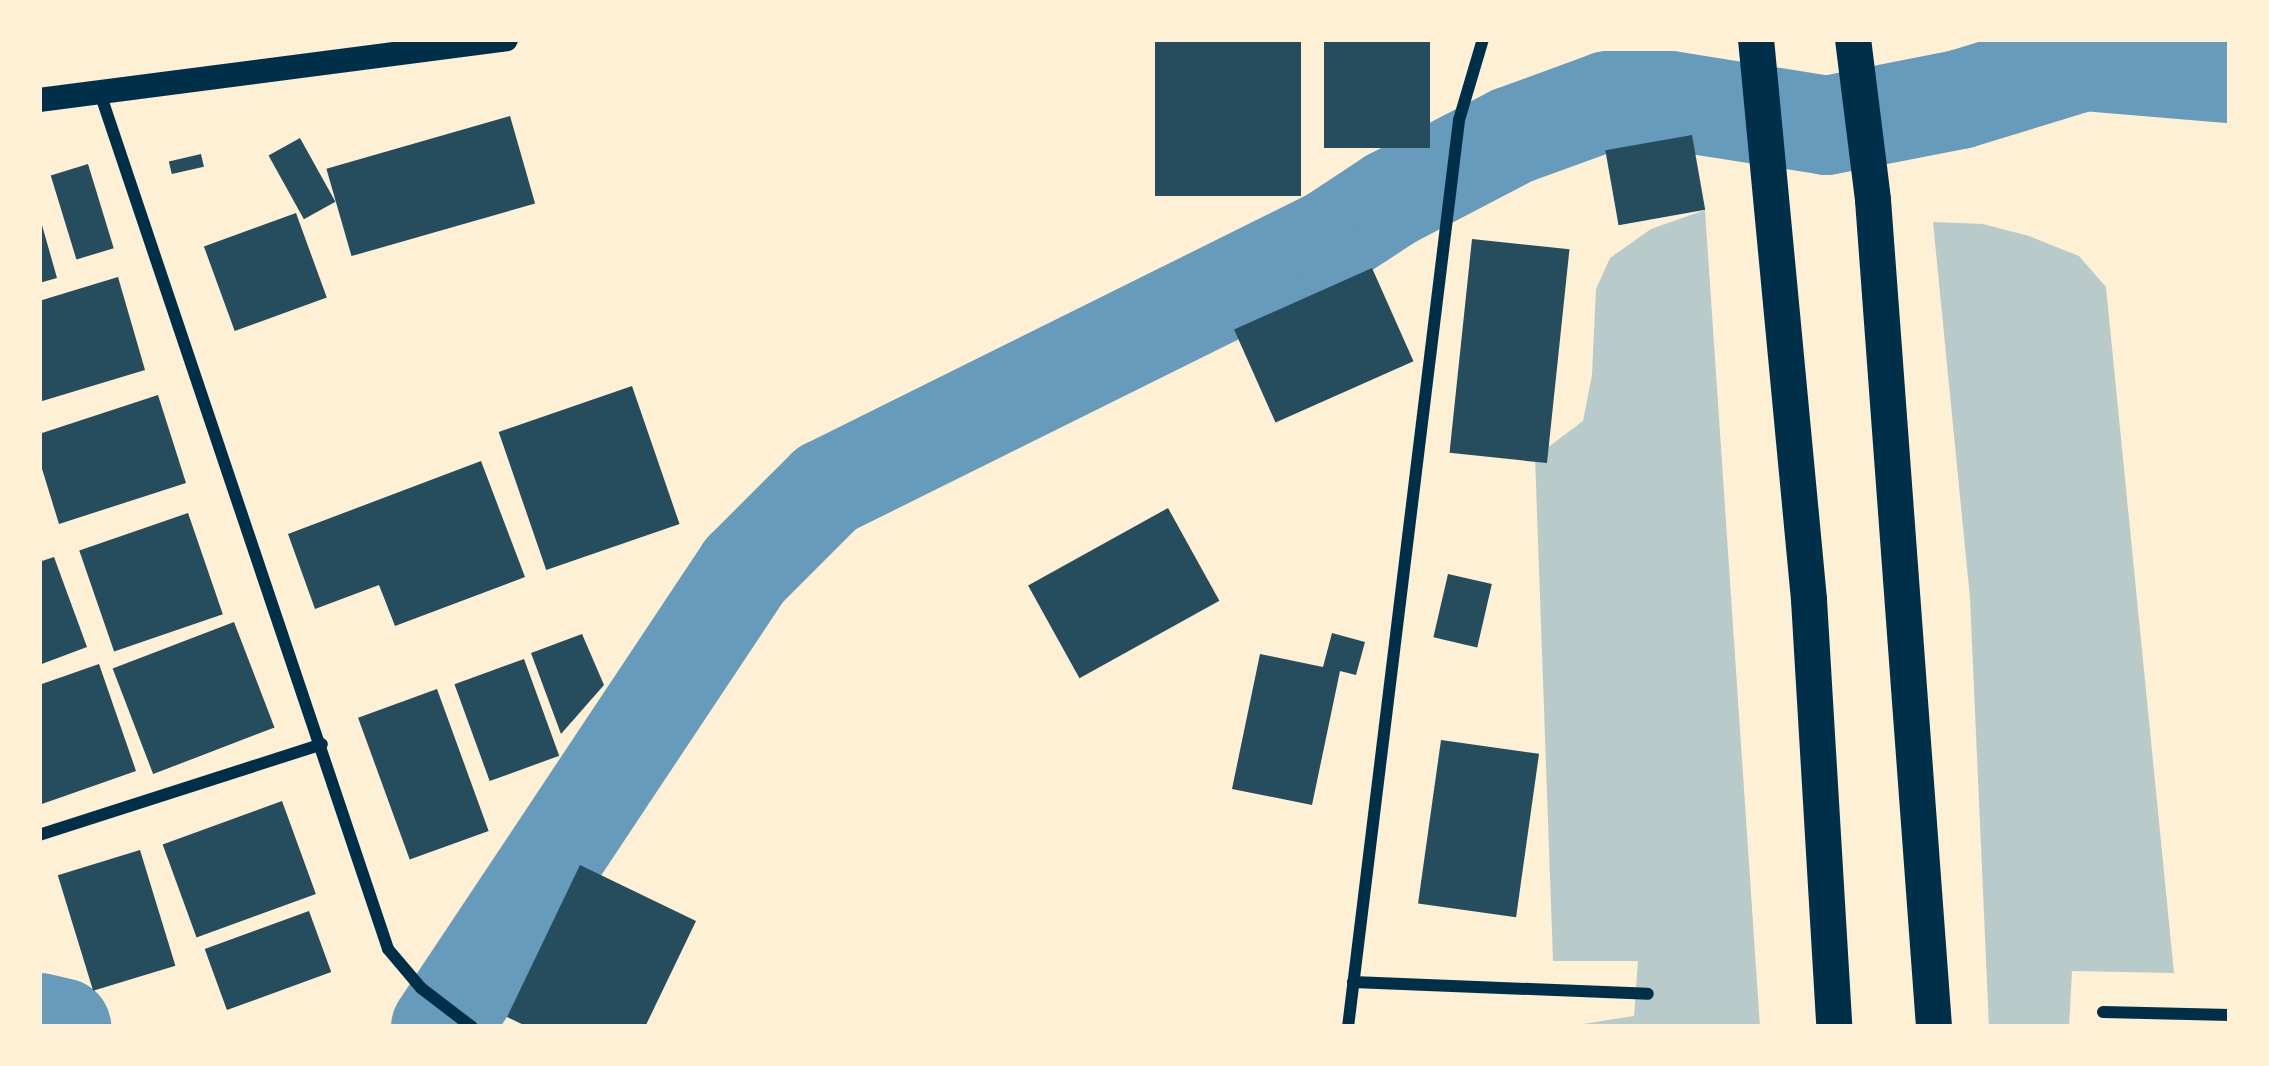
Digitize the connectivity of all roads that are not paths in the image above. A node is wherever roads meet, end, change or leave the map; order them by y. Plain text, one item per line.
1 (506, 39) edge
2 (1483, 39) edge
3 (1756, 39) edge
4 (1853, 39) edge
5 (100, 94) junction
6 (39, 100) edge
7 (322, 744) junction
8 (39, 835) edge
9 (1353, 982) junction
10 (1648, 994) dead end
11 (2103, 1012) dead end
12 (2230, 1015) edge
13 (2182, 1020) edge
14 (472, 1027) edge
15 (1348, 1027) edge
16 (1834, 1027) edge
17 (1934, 1027) edge

1 - 5 main road
2 - 9 street
3 - 16 highway
4 - 17 highway
5 - 6 main road
5 - 7 street
7 - 8 street
7 - 14 street
9 - 10 street
9 - 15 street
11 - 13 street
12 - 13 street

